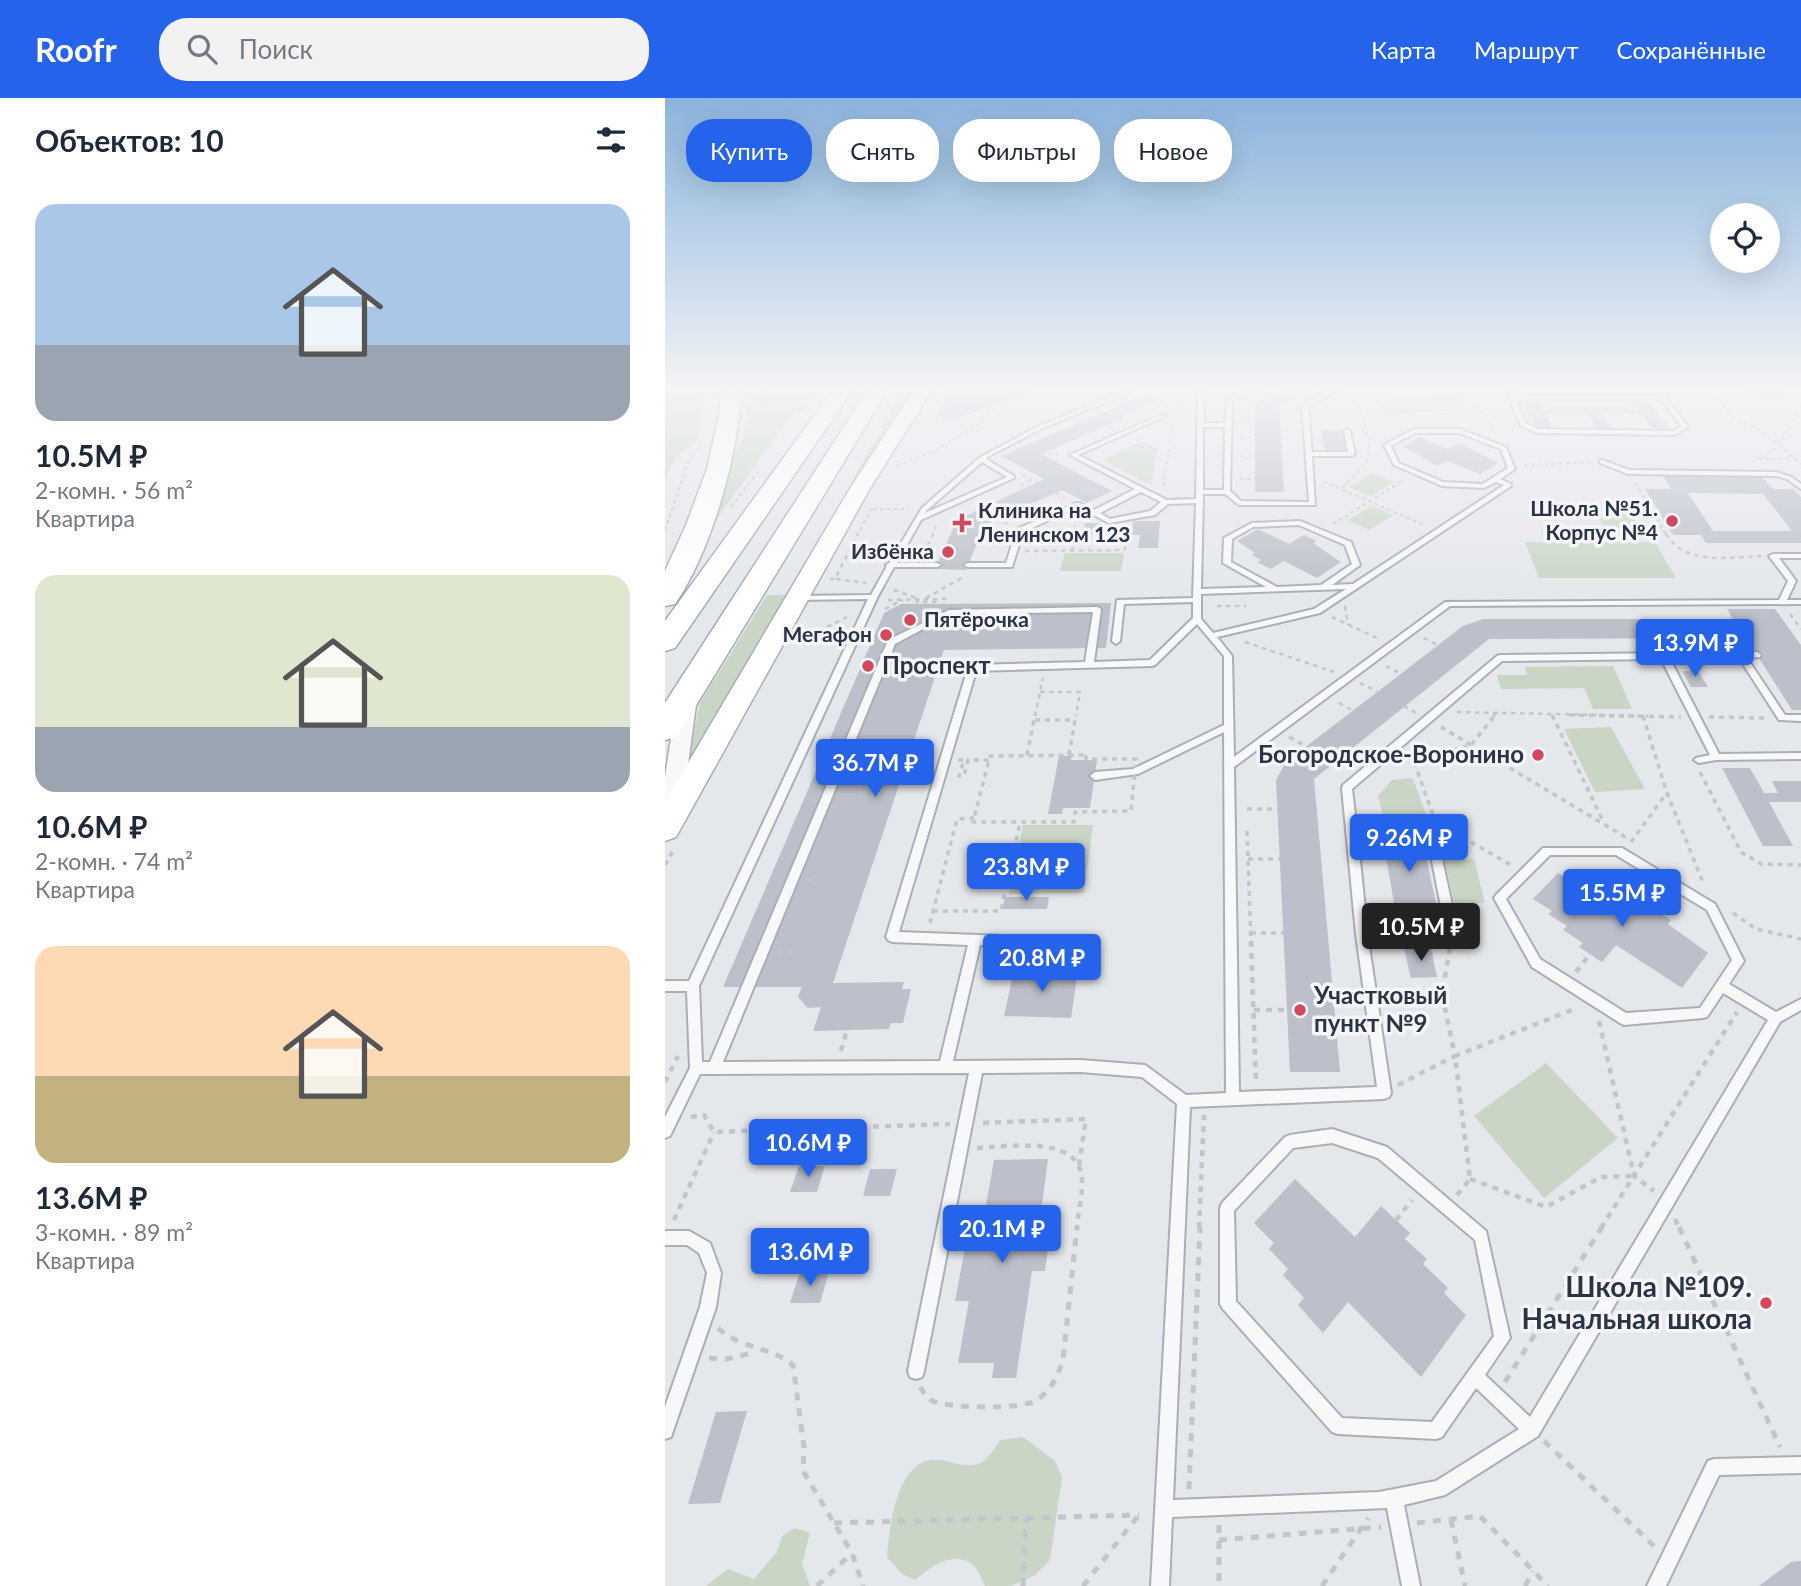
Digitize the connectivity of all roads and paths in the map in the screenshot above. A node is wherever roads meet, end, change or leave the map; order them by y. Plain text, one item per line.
1 (689, 460) edge
2 (719, 460) edge
3 (793, 460) edge
4 (833, 460) edge
5 (878, 460) edge
6 (911, 460) edge
7 (979, 460) edge
8 (983, 460) edge
9 (1084, 460) edge
10 (1154, 460) edge
11 (1168, 460) edge
12 (1200, 460) edge
13 (1228, 460) edge
14 (1309, 460) edge
15 (1367, 460) edge
16 (1394, 460) edge
17 (1508, 460) edge
18 (1602, 461) dead end
19 (895, 467) dead end
20 (1628, 472) junction
21 (1416, 473) junction
22 (1495, 479) junction
23 (1032, 480) dead end
24 (1325, 482) dead end
25 (1020, 485) dead end
26 (1801, 487) edge
27 (1141, 489) junction
28 (1341, 489) junction
29 (1160, 490) dead end
30 (1227, 492) junction
31 (1199, 496) junction
32 (1166, 502) junction
33 (1370, 502) junction
34 (665, 513) edge
35 (671, 513) junction
36 (1094, 513) junction
37 (1129, 517) junction
38 (919, 518) junction
39 (938, 521) dead end
40 (665, 530) edge
41 (1439, 531) junction
42 (1321, 532) junction
43 (1014, 551) junction
44 (1773, 556) junction
45 (1801, 556) edge
46 (890, 565) junction
47 (919, 565) junction
48 (937, 565) dead end
49 (972, 565) joint
50 (1356, 586) junction
51 (1323, 587) junction
52 (1275, 589) junction
53 (665, 598) edge
54 (797, 598) junction
55 (879, 598) junction
56 (919, 599) junction
57 (925, 599) junction
58 (1343, 599) dead end
59 (1201, 600) junction
60 (1801, 601) edge
61 (1782, 602) junction
62 (1246, 606) dead end
63 (893, 608) dead end
64 (1317, 611) junction
65 (878, 612) dead end
66 (1197, 619) junction
67 (1348, 625) junction
68 (1211, 636) junction
69 (1116, 641) dead end
70 (665, 642) edge
71 (1243, 642) dead end
72 (1392, 645) junction
73 (1757, 655) dead end
74 (1664, 656) junction
75 (1742, 656) junction
76 (1089, 665) junction
77 (1348, 677) junction
78 (1043, 678) dead end
79 (688, 692) junction
80 (1040, 692) junction
81 (1404, 706) dead end
82 (1496, 713) junction
83 (1552, 714) junction
84 (1430, 715) junction
85 (1643, 716) junction
86 (1696, 717) junction
87 (1782, 718) junction
88 (1801, 718) edge
89 (1034, 720) junction
90 (1075, 720) junction
91 (1229, 726) junction
92 (665, 729) edge
93 (1405, 737) junction
94 (1471, 745) junction
95 (1027, 755) junction
96 (1069, 755) junction
97 (1717, 757) junction
98 (1801, 757) edge
99 (1120, 759) dead end
100 (945, 760) junction
101 (989, 760) junction
102 (1699, 760) joint
103 (1414, 761) junction
104 (1230, 765) junction
105 (1095, 776) dead end
106 (1667, 793) junction
107 (1247, 809) dead end
108 (1277, 809) dead end
109 (1131, 811) dead end
110 (974, 818) junction
111 (1020, 822) junction
112 (1605, 824) junction
113 (667, 826) edge
114 (1351, 827) junction
115 (1632, 841) junction
116 (1642, 848) dead end
117 (1618, 851) junction
118 (1248, 859) dead end
119 (1280, 859) dead end
120 (1801, 865) edge
121 (1525, 873) junction
122 (1695, 883) dead end
123 (1725, 906) dead end
124 (933, 911) junction
125 (929, 926) dead end
126 (1452, 932) junction
127 (1251, 933) dead end
128 (1284, 933) dead end
129 (1362, 934) junction
130 (1801, 939) edge
131 (975, 940) junction
132 (1083, 944) dead end
133 (665, 986) edge
134 (693, 986) junction
135 (1721, 986) junction
136 (1745, 999) junction
137 (1594, 1001) junction
138 (1801, 1004) edge
139 (1254, 1010) dead end
140 (1287, 1010) dead end
141 (1776, 1018) junction
142 (847, 1030) dead end
143 (1455, 1056) junction
144 (945, 1066) junction
145 (977, 1066) junction
146 (836, 1067) junction
147 (696, 1068) junction
148 (714, 1068) junction
149 (1384, 1093) junction
150 (1233, 1099) junction
151 (1184, 1101) junction
152 (1205, 1101) junction
153 (966, 1123) junction
154 (668, 1125) edge
155 (714, 1132) junction
156 (961, 1149) junction
157 (1079, 1165) junction
158 (1634, 1176) junction
159 (1470, 1179) junction
160 (1423, 1186) junction
161 (1667, 1200) junction
162 (1448, 1208) junction
163 (1396, 1220) dead end
164 (666, 1238) edge
165 (708, 1307) junction
166 (758, 1352) junction
167 (691, 1358) junction
168 (916, 1371) joint
169 (1475, 1376) junction
170 (1496, 1396) junction
171 (1532, 1430) junction
172 (665, 1432) edge
173 (1795, 1465) edge
174 (1386, 1499) junction
175 (1219, 1507) junction
176 (1188, 1508) junction
177 (1164, 1509) junction
178 (1139, 1515) junction
179 (1026, 1518) junction
180 (1451, 1519) dead end
181 (834, 1523) junction
182 (852, 1553) junction
183 (1669, 1560) junction
184 (1533, 1571) dead end
185 (817, 1586) edge
186 (863, 1586) edge
187 (1023, 1586) edge
188 (1083, 1586) edge
189 (1160, 1586) edge
190 (1219, 1586) edge
191 (1322, 1586) edge
192 (1411, 1586) edge
193 (1465, 1586) edge
194 (1525, 1586) edge
195 (1656, 1586) edge

1 - 35 path
2 - 53 main road
3 - 70 main road
4 - 79 main road
5 - 54 main road
6 - 19 path
7 - 38 lane
8 - 38 lane
9 - 27 lane
10 - 27 path
11 - 29 path
12 - 31 lane
13 - 30 lane
14 - 30 lane
15 - 28 path
16 - 21 lane
17 - 22 lane
18 - 20 lane
20 - 26 lane
20 - 44 path
21 - 22 lane
21 - 33 path
22 - 41 lane
23 - 25 path
24 - 28 path
27 - 32 lane
27 - 36 lane
28 - 33 path
30 - 31 lane
31 - 32 lane
31 - 59 lane
32 - 37 lane
33 - 41 path
33 - 42 path
34 - 35 path
35 - 40 path
36 - 37 lane
36 - 43 lane
37 - 43 path
38 - 46 lane
39 - 47 path
41 - 50 lane
42 - 51 lane
42 - 52 lane
43 - 49 lane
44 - 45 lane
44 - 61 lane
46 - 47 lane
46 - 55 lane
47 - 48 lane
49 - 57 path
50 - 51 lane
50 - 64 lane
51 - 52 lane
52 - 59 lane
54 - 55 lane
54 - 113 main road
55 - 56 path
55 - 63 path
55 - 65 path
55 - 134 lane
56 - 57 path
56 - 57 path
58 - 67 path
59 - 62 path
59 - 66 lane
59 - 69 lane
60 - 61 lane
61 - 72 lane
64 - 67 path
64 - 68 lane
66 - 68 lane
66 - 76 lane
67 - 72 path
68 - 91 lane
71 - 77 path
72 - 77 lane
73 - 75 lane
74 - 75 lane
74 - 84 lane
74 - 86 lane
75 - 87 lane
76 - 100 lane
76 - 148 lane
77 - 104 lane
78 - 80 path
79 - 92 main road
79 - 113 street
80 - 89 path
80 - 90 path
81 - 84 path
82 - 83 path
82 - 84 path
82 - 94 path
83 - 85 path
83 - 112 path
84 - 93 lane
84 - 94 path
85 - 86 path
85 - 106 path
86 - 87 path
86 - 97 lane
87 - 88 lane
89 - 90 path
89 - 95 path
90 - 96 path
91 - 104 lane
91 - 105 lane
93 - 103 path
93 - 114 lane
94 - 103 path
94 - 112 path
95 - 96 path
95 - 101 path
96 - 99 path
97 - 98 lane
97 - 102 lane
100 - 101 path
100 - 131 lane
101 - 110 path
102 - 120 path
103 - 121 path
104 - 150 lane
106 - 115 path
106 - 122 path
107 - 108 path
109 - 111 path
110 - 111 path
110 - 124 path
111 - 124 path
112 - 115 path
114 - 126 lane
114 - 129 lane
115 - 116 path
115 - 117 path
117 - 121 lane
117 - 135 lane
118 - 119 path
121 - 137 lane
123 - 130 path
124 - 125 path
126 - 129 lane
126 - 143 path
127 - 128 path
129 - 149 lane
131 - 132 lane
131 - 144 lane
133 - 134 lane
134 - 147 lane
135 - 136 lane
135 - 137 lane
136 - 141 lane
136 - 158 path
137 - 143 path
137 - 158 path
138 - 141 lane
139 - 140 path
141 - 161 lane
142 - 146 path
143 - 149 path
143 - 159 path
144 - 145 lane
144 - 146 lane
145 - 151 lane
145 - 153 lane
146 - 148 lane
147 - 148 lane
147 - 154 lane
149 - 150 lane
150 - 152 lane
151 - 152 lane
151 - 177 lane
152 - 176 path
153 - 155 path
153 - 156 lane
153 - 157 path
154 - 155 path
155 - 164 path
156 - 157 path
156 - 168 lane
157 - 168 path
158 - 159 path
158 - 161 path
158 - 170 path
159 - 162 path
160 - 162 lane
160 - 163 path
160 - 169 lane
161 - 171 lane
161 - 173 path
162 - 169 lane
164 - 165 lane
165 - 166 path
165 - 167 lane
166 - 167 path
166 - 181 path
167 - 172 lane
169 - 170 lane
170 - 171 lane
171 - 174 lane
171 - 183 path
173 - 183 lane
174 - 175 lane
174 - 191 path
174 - 192 lane
175 - 176 lane
175 - 190 path
176 - 177 lane
177 - 178 path
177 - 189 lane
178 - 179 path
178 - 188 path
179 - 181 path
179 - 187 path
180 - 193 path
181 - 182 path
182 - 185 path
182 - 186 path
183 - 195 lane
184 - 194 path

